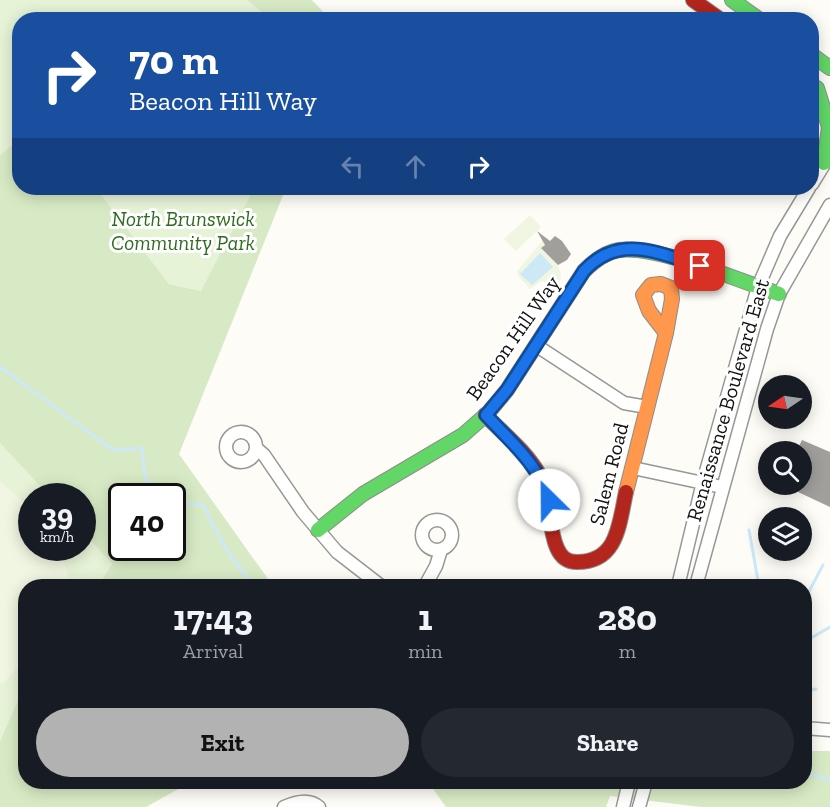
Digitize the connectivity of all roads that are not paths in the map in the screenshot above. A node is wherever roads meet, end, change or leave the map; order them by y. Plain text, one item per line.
1 (693, 0) edge
2 (732, 0) edge
3 (710, 12) edge
4 (749, 12) edge
5 (819, 100) edge
6 (827, 158) edge
7 (819, 172) edge
8 (805, 195) edge
9 (830, 205) edge
10 (758, 287) junction
11 (779, 294) junction
12 (666, 333) dead end
13 (537, 346) junction
14 (647, 407) junction
15 (486, 415) junction
16 (256, 448) dead end
17 (633, 468) junction
18 (703, 482) junction
19 (722, 487) junction
20 (318, 530) junction
21 (441, 550) dead end
22 (372, 579) edge
23 (429, 579) edge
24 (680, 579) edge
25 (698, 579) edge
26 (812, 729) edge
27 (830, 730) edge
28 (627, 789) edge
29 (644, 789) edge
30 (284, 807) edge
31 (319, 807) edge
32 (622, 807) edge
33 (639, 807) edge

1 - 3 main road
2 - 4 main road
5 - 6 main road
6 - 7 street, Renaissance Boulevard East
8 - 10 street, Renaissance Boulevard East
9 - 11 street, Renaissance Boulevard East
10 - 11 main road, Beacon Hill Way
10 - 13 main road, Beacon Hill Way
10 - 18 street, Renaissance Boulevard East
11 - 19 street, Renaissance Boulevard East
12 - 14 main road, Salem Road
13 - 14 street
13 - 15 main road, Beacon Hill Way
14 - 17 main road, Salem Road
15 - 17 main road, Salem Road
15 - 20 main road, Beacon Hill Way
16 - 20 street
17 - 18 street
18 - 19 street
18 - 24 street, Renaissance Boulevard East
19 - 25 street, Renaissance Boulevard East
20 - 22 street
21 - 23 street
26 - 27 street
28 - 32 street
29 - 33 street
30 - 31 street

